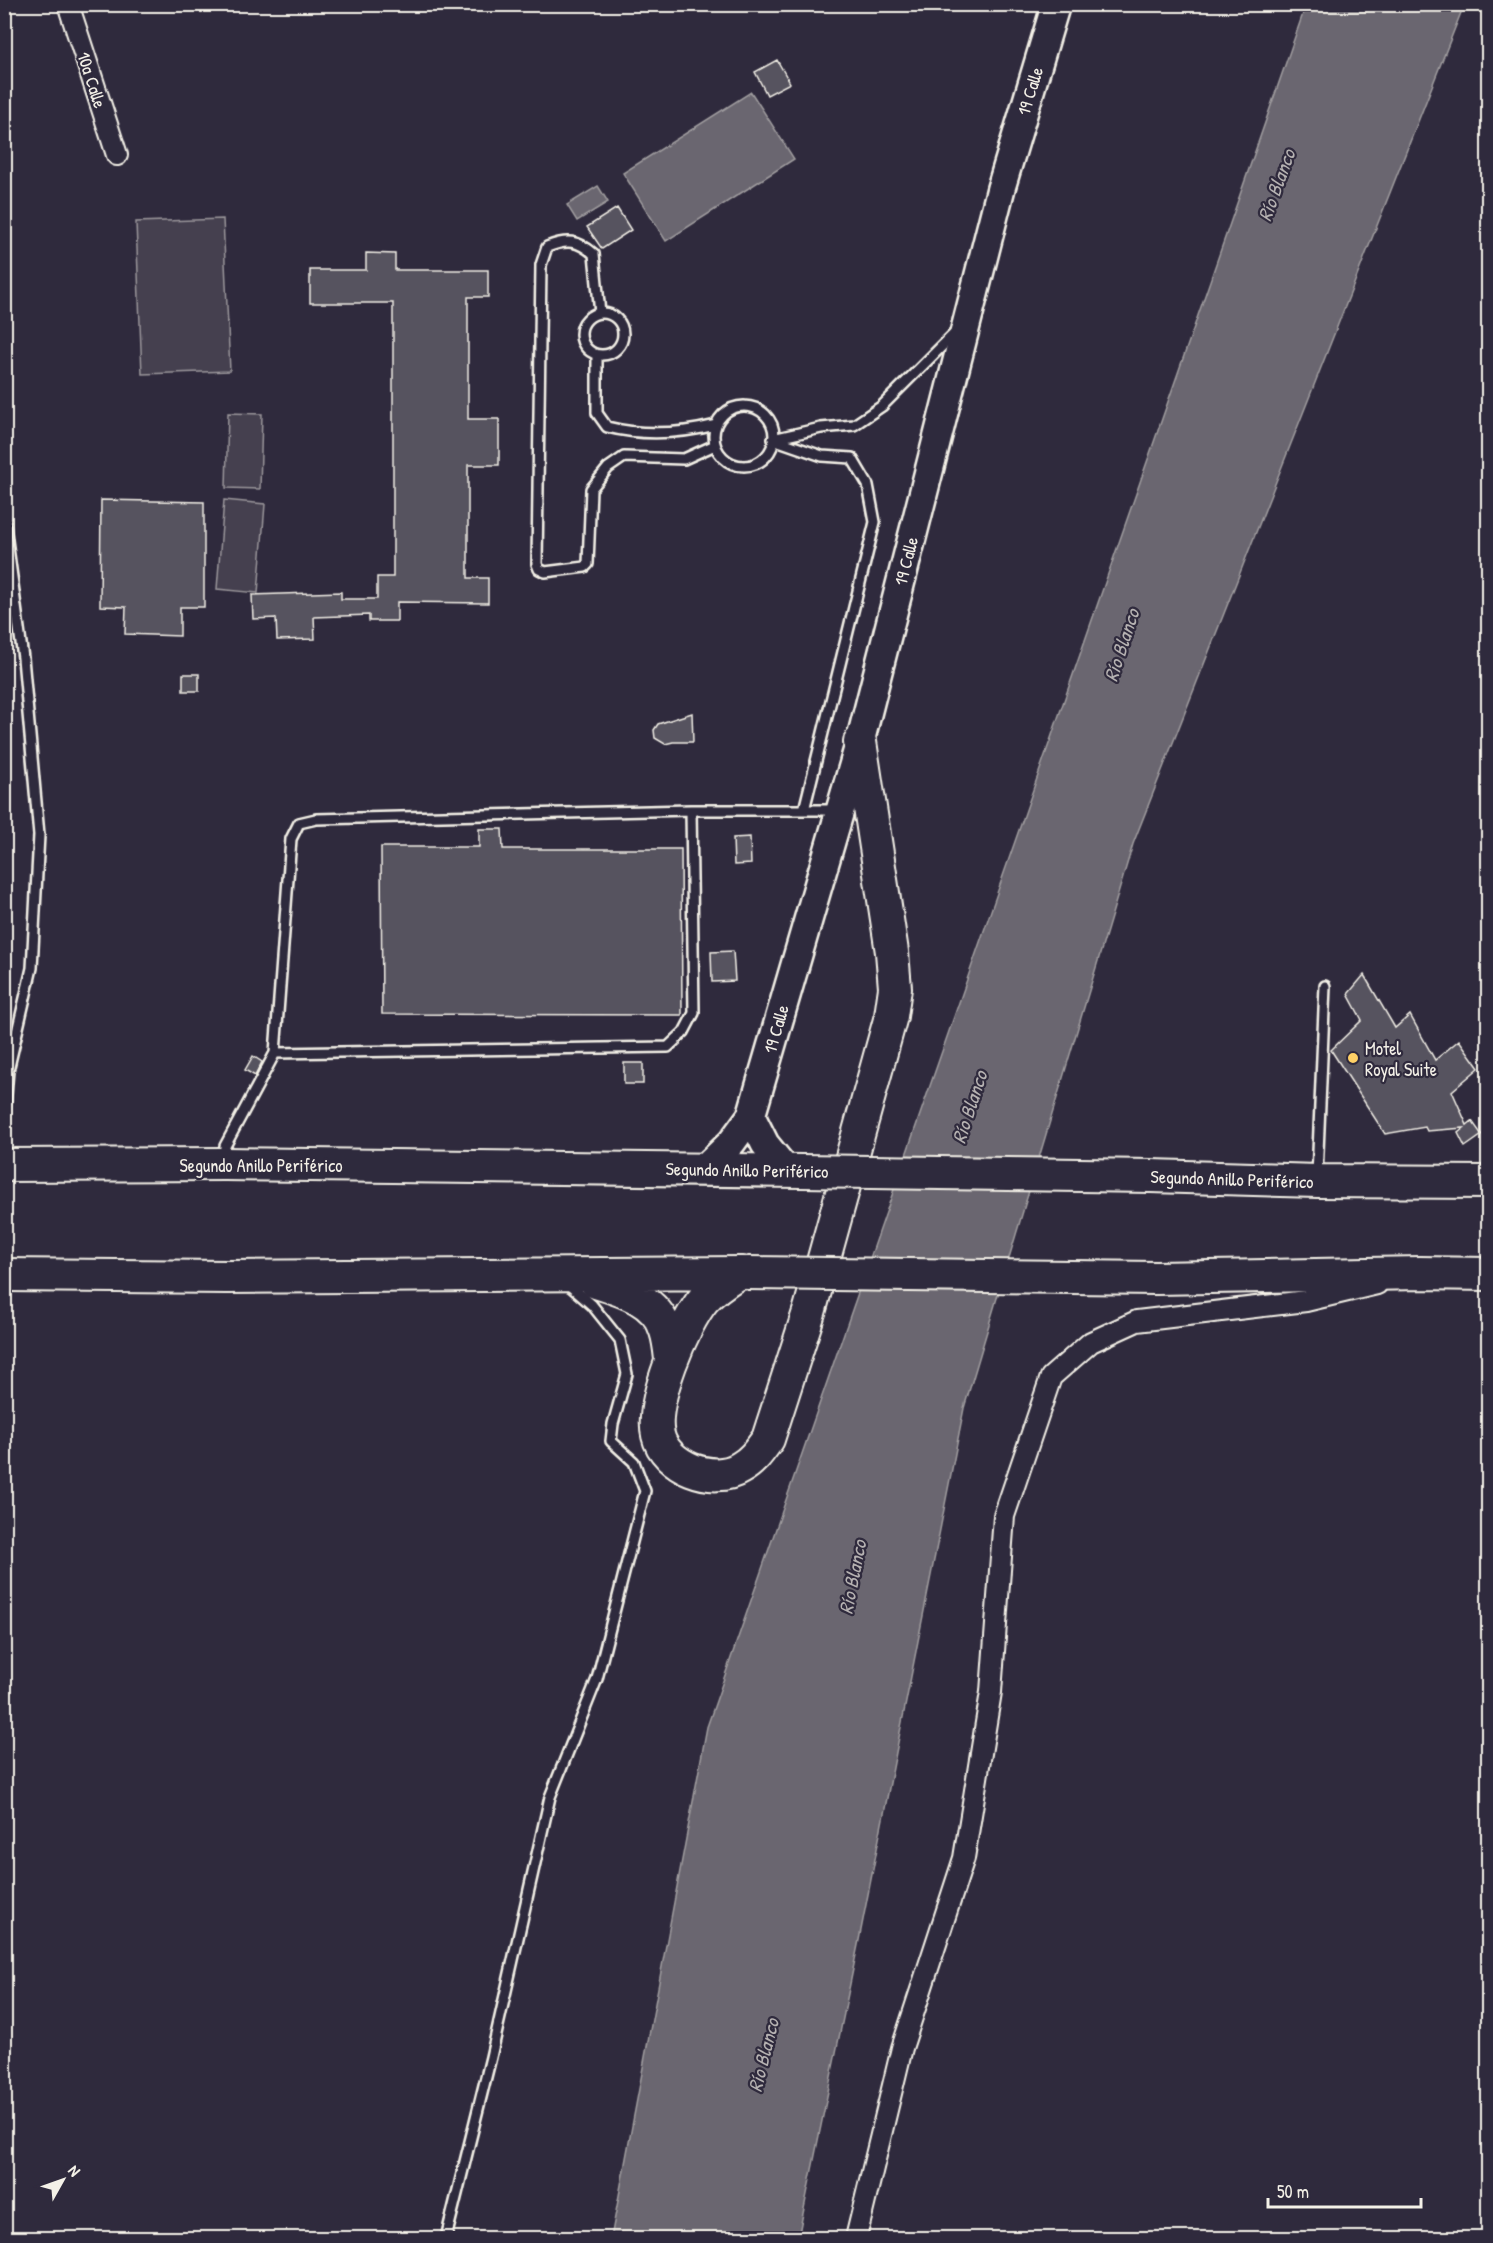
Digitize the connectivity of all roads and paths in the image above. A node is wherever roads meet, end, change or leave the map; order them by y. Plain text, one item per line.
1 (68, 4) edge
2 (1056, 4) edge
3 (117, 155) dead end
4 (600, 313) junction
5 (968, 320) junction
6 (597, 355) junction
7 (716, 425) junction
8 (773, 439) junction
9 (715, 445) junction
10 (4, 518) edge
11 (860, 742) junction
12 (691, 810) junction
13 (804, 810) junction
14 (840, 810) junction
15 (1325, 986) dead end
16 (275, 1053) junction
17 (6, 1071) edge
18 (751, 1116) junction
19 (4, 1119) edge
20 (225, 1164) junction
21 (4, 1165) edge
22 (703, 1170) junction
23 (794, 1171) junction
24 (1317, 1181) junction
25 (1488, 1182) edge
26 (742, 1273) junction
27 (1420, 1273) junction
28 (566, 1274) junction
29 (1488, 1274) edge
30 (4, 1275) edge
31 (671, 1359) junction
32 (446, 2238) edge
33 (856, 2238) edge

1 - 3 street, 10a Calle
2 - 5 main road, 19 Calle
4 - 6 lane
4 - 6 lane
4 - 9 lane
5 - 8 lane
5 - 11 main road, 19 Calle
6 - 7 lane
7 - 8 lane
7 - 9 lane
8 - 9 lane
8 - 13 lane
10 - 17 lane
11 - 14 main road, 19 Calle
11 - 31 main road
12 - 13 lane
12 - 16 lane
12 - 16 lane
13 - 14 lane
14 - 18 main road, 19 Calle
15 - 24 lane
16 - 20 lane
17 - 19 lane
18 - 22 main road, 19 Calle
18 - 23 main road
20 - 21 main road, Segundo Anillo Periférico
20 - 22 main road, Segundo Anillo Periférico
22 - 23 main road, Segundo Anillo Periférico
23 - 24 main road, Segundo Anillo Periférico, bridge
24 - 25 main road, Segundo Anillo Periférico
26 - 27 main road, bridge
26 - 28 main road
26 - 31 main road
27 - 29 main road
27 - 33 street
28 - 30 main road
28 - 31 main road
28 - 32 lane

